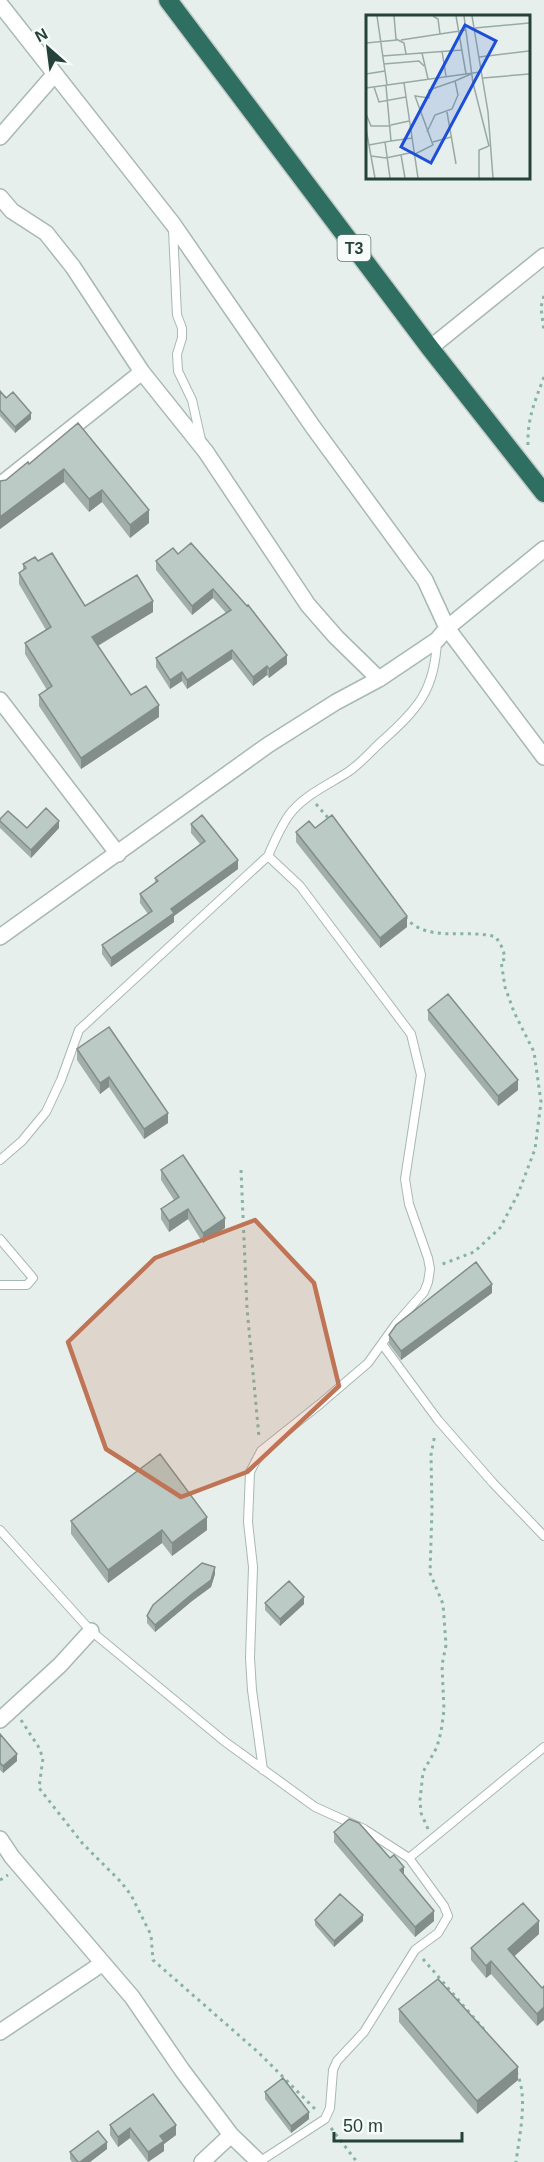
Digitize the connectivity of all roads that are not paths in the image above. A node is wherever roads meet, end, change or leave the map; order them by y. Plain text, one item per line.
1 (168, 0) edge
2 (0, 4) edge
3 (54, 75) junction
4 (0, 137) edge
5 (0, 197) edge
6 (173, 224) junction
7 (544, 256) edge
8 (430, 348) junction
9 (142, 372) junction
10 (206, 452) junction
11 (0, 485) edge
12 (544, 493) edge
13 (544, 549) edge
14 (447, 628) junction
15 (437, 640) junction
16 (379, 679) junction
17 (0, 700) edge
18 (544, 757) edge
19 (118, 854) junction
20 (268, 856) junction
21 (0, 937) edge
22 (0, 1160) edge
23 (0, 1239) edge
24 (0, 1285) edge
25 (382, 1344) junction
26 (0, 1530) edge
27 (544, 1536) edge
28 (91, 1631) junction
29 (0, 1720) edge
30 (544, 1747) edge
31 (263, 1770) junction
32 (0, 1839) edge
33 (409, 1858) junction
34 (103, 1963) junction
35 (0, 2032) edge
36 (231, 2135) junction
37 (202, 2162) edge
38 (259, 2162) edge

1 - 8 highway, T3
2 - 3 street
3 - 4 street
3 - 6 street
5 - 9 street
6 - 10 lane
6 - 14 street
7 - 8 street
8 - 12 highway, T3
9 - 10 street
9 - 11 street
10 - 16 street
13 - 14 street
14 - 15 street
14 - 18 street
15 - 16 street
15 - 20 lane
16 - 19 street
17 - 19 street
19 - 21 street
20 - 22 lane
20 - 25 lane
23 - 24 lane
25 - 27 lane
25 - 31 lane
26 - 28 lane
28 - 29 street
28 - 31 lane
30 - 33 lane
31 - 33 lane
32 - 34 street
33 - 38 lane
34 - 35 street
34 - 36 street
36 - 37 street
36 - 38 street

